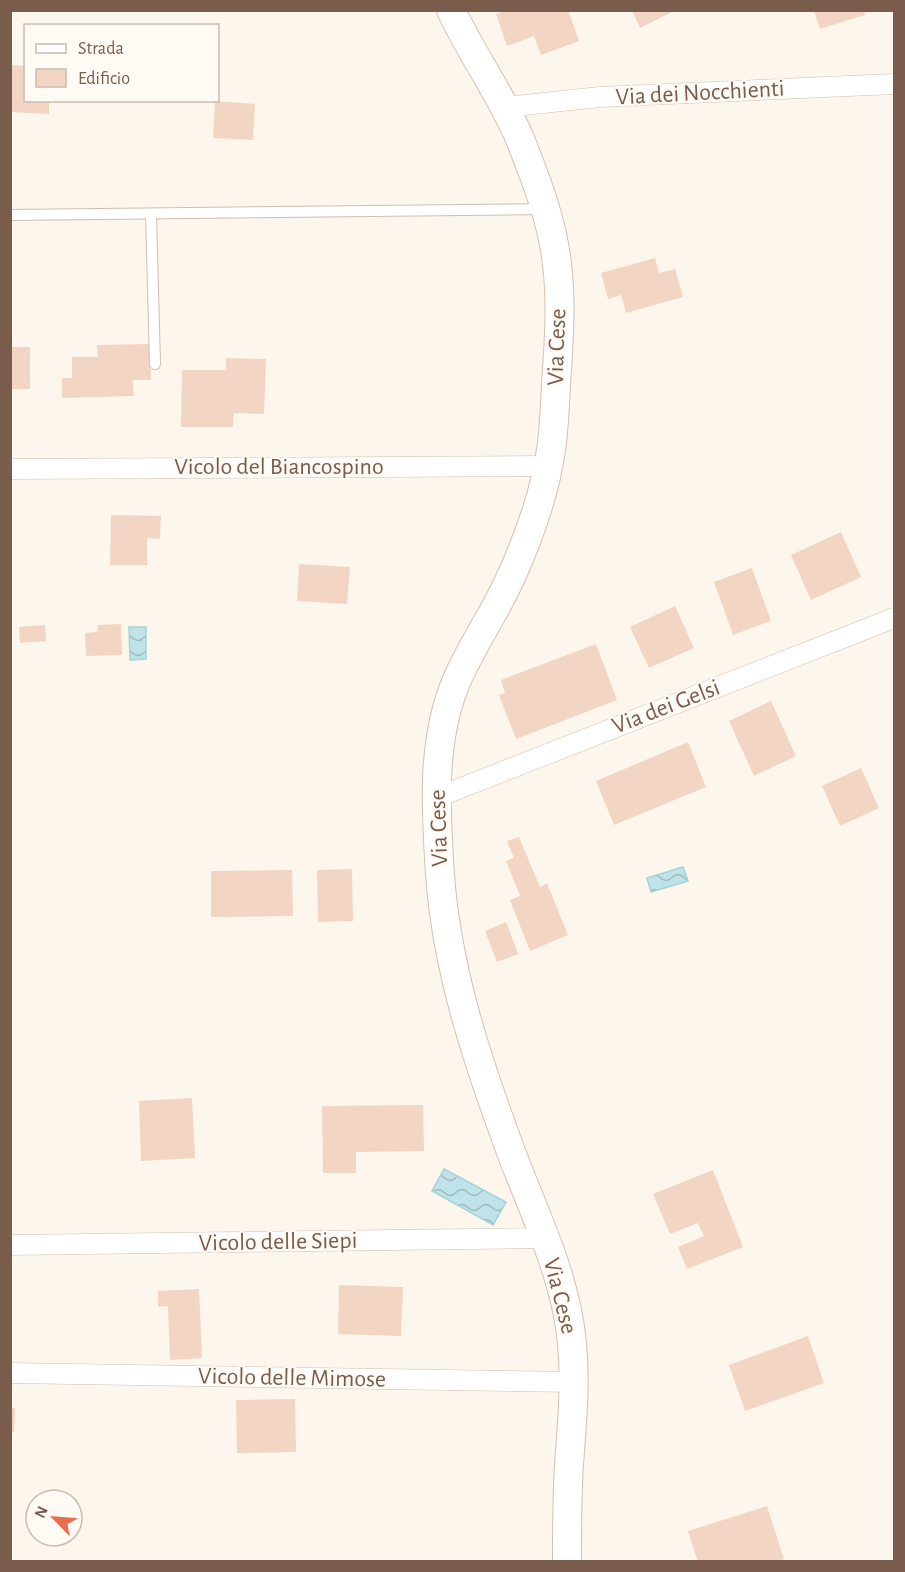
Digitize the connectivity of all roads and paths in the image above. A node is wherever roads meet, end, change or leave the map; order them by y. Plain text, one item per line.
1 (451, 10) edge
2 (894, 84) edge
3 (505, 107) junction
4 (545, 209) junction
5 (152, 214) junction
6 (10, 215) edge
7 (154, 364) dead end
8 (548, 466) junction
9 (10, 469) edge
10 (894, 618) edge
11 (438, 797) junction
12 (546, 1238) junction
13 (10, 1245) edge
14 (10, 1373) edge
15 (574, 1382) junction
16 (567, 1562) edge

1 - 3 street, Via Cese
2 - 3 street, Via dei Nocchienti
3 - 4 street, Via Cese
4 - 5 lane
4 - 8 street, Via Cese
5 - 6 lane
5 - 7 lane
8 - 9 street, Vicolo del Biancospino
8 - 11 street, Via Cese
10 - 11 street, Via dei Gelsi
11 - 12 street, Via Cese
12 - 13 street, Vicolo delle Siepi
12 - 15 street, Via Cese
14 - 15 street, Vicolo delle Mimose
15 - 16 street, Via Cese

